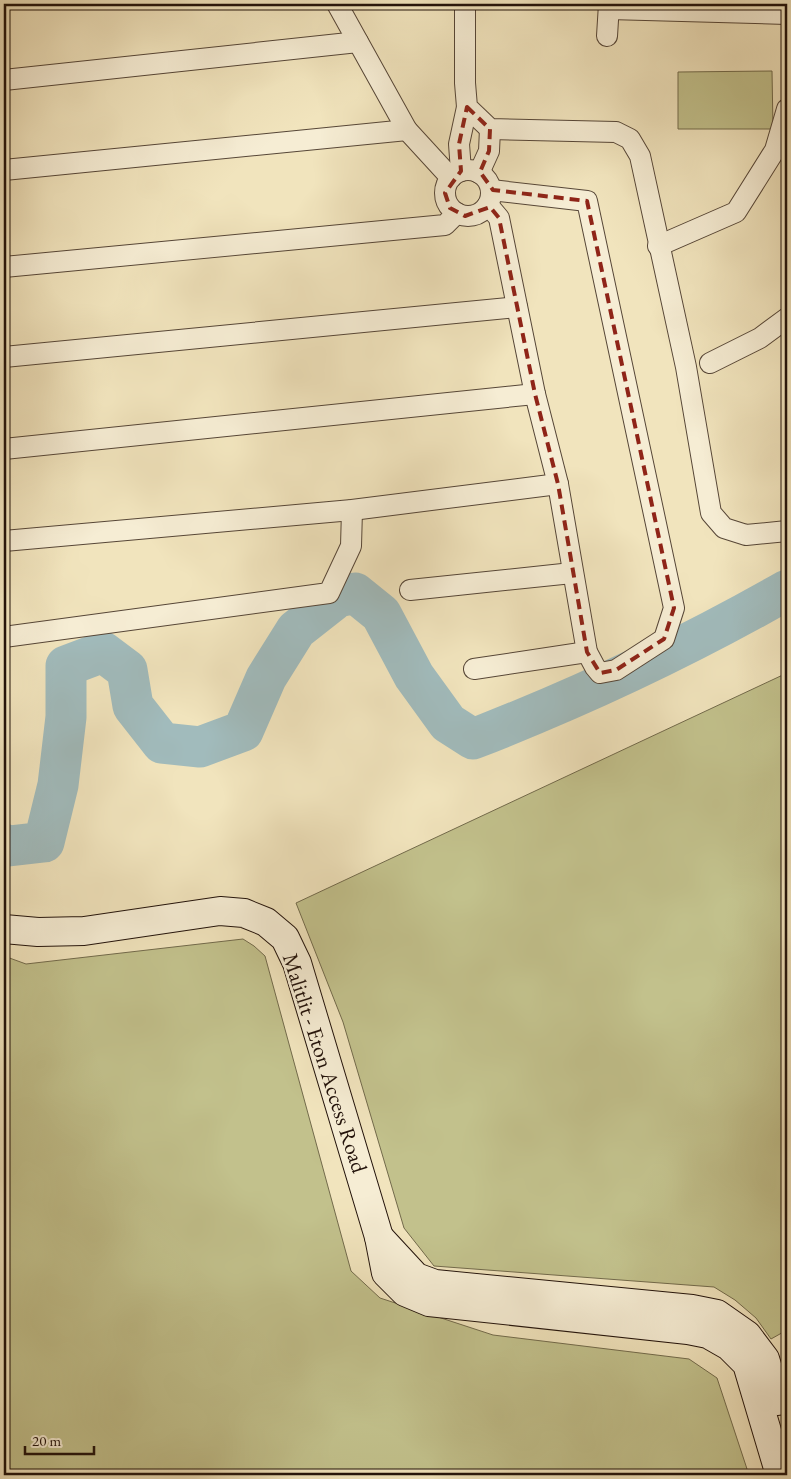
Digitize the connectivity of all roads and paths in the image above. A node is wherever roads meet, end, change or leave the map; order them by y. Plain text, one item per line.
1 (337, 4) edge
2 (465, 4) edge
3 (609, 6) edge
4 (787, 14) edge
5 (606, 36) dead end
6 (358, 42) junction
7 (4, 80) edge
8 (467, 107) junction
9 (787, 109) edge
10 (490, 129) junction
11 (406, 130) junction
12 (4, 170) edge
13 (464, 174) junction
14 (489, 197) junction
15 (456, 213) junction
16 (658, 246) junction
17 (4, 267) edge
18 (517, 307) junction
19 (787, 318) edge
20 (4, 356) edge
21 (710, 363) dead end
22 (535, 394) junction
23 (4, 449) edge
24 (558, 484) junction
25 (352, 510) junction
26 (787, 531) edge
27 (4, 541) edge
28 (572, 573) junction
29 (410, 590) dead end
30 (4, 637) edge
31 (587, 652) junction
32 (474, 669) dead end
33 (4, 929) edge
34 (379, 1237) junction
35 (787, 1432) edge
36 (780, 1475) edge

1 - 6 street
2 - 8 street
3 - 4 street
3 - 5 street
6 - 7 street
6 - 11 street
8 - 10 street
8 - 13 street
9 - 16 street
10 - 13 street
10 - 16 street
11 - 12 street
11 - 13 street
13 - 14 street
13 - 15 street
14 - 15 street
14 - 18 street
14 - 31 street
15 - 17 street
16 - 26 street
18 - 20 street
18 - 22 street
19 - 21 street
22 - 23 street
22 - 24 street
24 - 25 street
24 - 28 street
25 - 27 street
25 - 30 street
28 - 29 street
28 - 31 street
31 - 32 street
33 - 34 street, Malitlit - Eton Access Road
34 - 35 street, Malitlit - Eton Access Road
34 - 36 street, Malitlit - Eton Access Road

